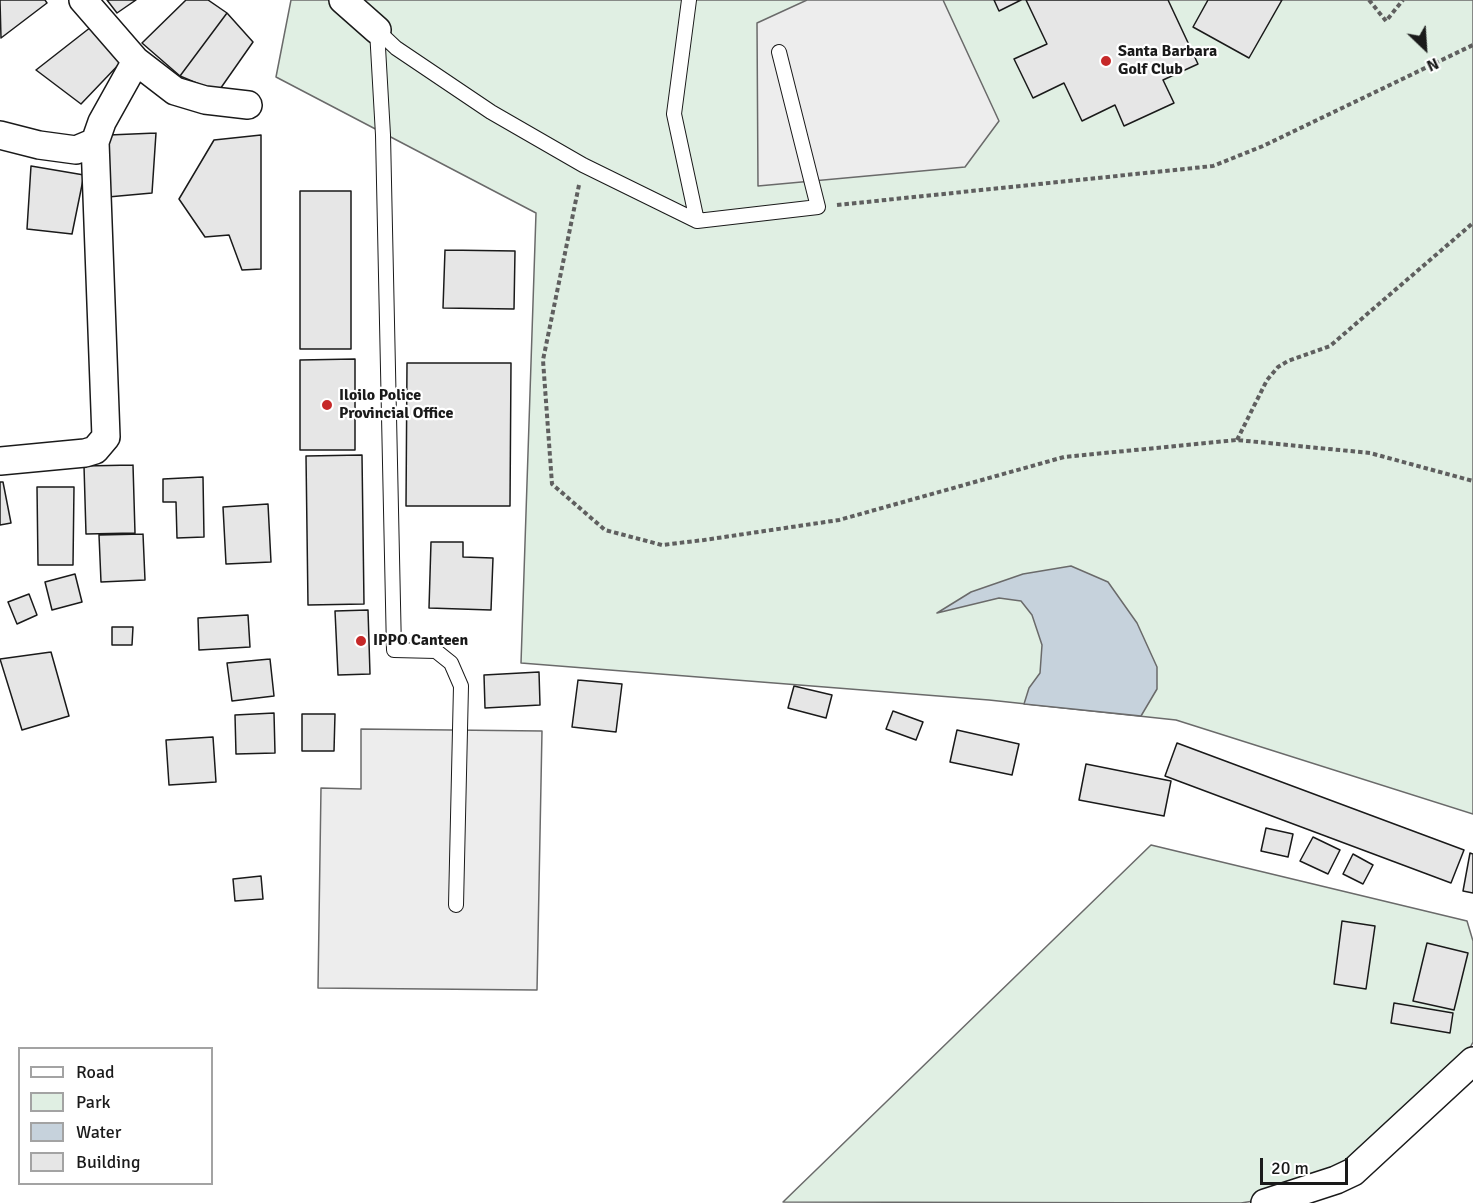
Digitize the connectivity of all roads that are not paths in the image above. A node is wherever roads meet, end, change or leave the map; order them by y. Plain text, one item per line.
1 (83, 0) edge
2 (344, 0) edge
3 (688, 0) edge
4 (377, 30) junction
5 (779, 52) dead end
6 (136, 61) junction
7 (248, 105) dead end
8 (0, 135) edge
9 (95, 142) junction
10 (697, 221) junction
11 (0, 461) edge
12 (456, 905) dead end
13 (1473, 1061) edge
14 (1265, 1203) edge

1 - 6 street
2 - 4 street
3 - 10 lane
4 - 10 lane
4 - 12 lane
5 - 10 lane
6 - 7 street
6 - 9 street
8 - 9 street
9 - 11 street
13 - 14 street

